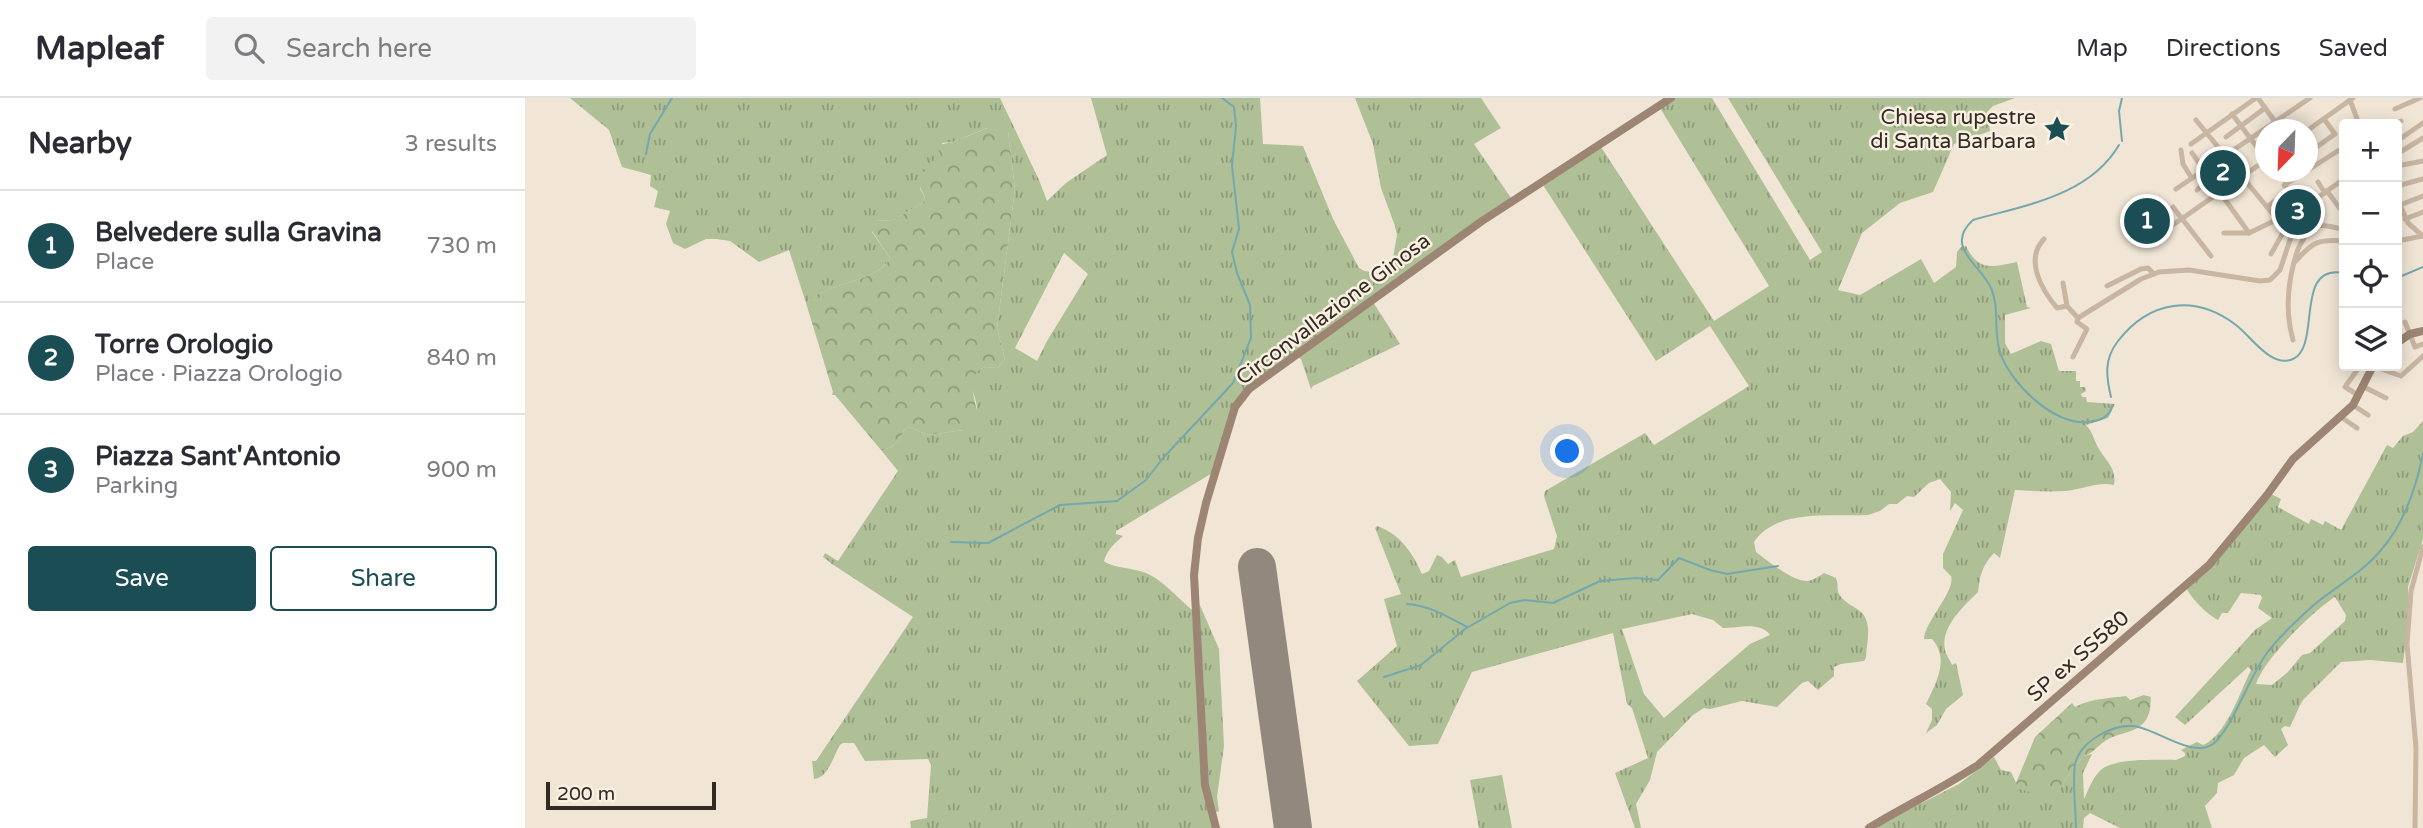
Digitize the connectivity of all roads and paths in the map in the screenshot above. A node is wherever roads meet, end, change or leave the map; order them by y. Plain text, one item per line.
1 (1671, 98) edge
2 (2257, 98) edge
3 (2291, 98) edge
4 (2310, 98) edge
5 (2420, 98) edge
6 (2351, 99) edge
7 (2296, 106) junction
8 (2265, 108) junction
9 (2395, 109) dead end
10 (2232, 114) junction
11 (2273, 119) edge
12 (2277, 119) edge
13 (2324, 119) junction
14 (2357, 119) edge
15 (2196, 120) dead end
16 (2318, 123) edge
17 (2423, 123) edge
18 (2241, 126) junction
19 (2206, 133) junction
20 (2255, 134) edge
21 (2226, 136) dead end
22 (2249, 138) junction
23 (2402, 138) edge
24 (2423, 138) edge
25 (2191, 144) dead end
26 (2255, 146) edge
27 (2318, 146) edge
28 (2181, 150) dead end
29 (2339, 150) edge
30 (2402, 151) edge
31 (2192, 153) dead end
32 (2224, 155) junction
33 (2423, 161) edge
34 (2318, 163) edge
35 (2402, 165) edge
36 (2255, 168) edge
37 (2203, 169) junction
38 (2191, 177) junction
39 (2242, 177) junction
40 (2210, 178) junction
41 (2423, 179) edge
42 (2293, 182) edge
43 (2318, 182) dead end
44 (2340, 182) edge
45 (2402, 185) edge
46 (2286, 188) junction
47 (2176, 189) dead end
48 (2197, 190) dead end
49 (2220, 192) junction
50 (2326, 192) junction
51 (2423, 196) edge
52 (2339, 203) edge
53 (2402, 204) edge
54 (2173, 207) dead end
55 (2267, 207) junction
56 (2421, 213) edge
57 (2299, 214) junction
58 (2182, 219) junction
59 (2402, 219) edge
60 (2276, 220) junction
61 (2423, 223) edge
62 (2308, 226) junction
63 (2339, 228) edge
64 (2167, 229) dead end
65 (2285, 229) junction
66 (2224, 233) dead end
67 (2249, 233) junction
68 (2294, 233) junction
69 (2423, 236) edge
70 (2044, 239) dead end
71 (2402, 240) edge
72 (2339, 241) edge
73 (2271, 254) dead end
74 (2211, 256) dead end
75 (2295, 262) junction
76 (2154, 274) junction
77 (2063, 283) dead end
78 (2107, 286) dead end
79 (2067, 306) junction
80 (2078, 318) junction
81 (2405, 322) dead end
82 (2423, 331) edge
83 (2410, 334) junction
84 (2293, 340) dead end
85 (2402, 340) edge
86 (2423, 344) edge
87 (2423, 356) edge
88 (2073, 358) dead end
89 (2356, 371) edge
90 (2370, 371) edge
91 (2387, 371) edge
92 (2362, 386) junction
93 (2358, 395) junction
94 (2386, 398) dead end
95 (2353, 405) junction
96 (2368, 415) dead end
97 (2341, 417) junction
98 (2357, 428) dead end
99 (2423, 547) edge
100 (1216, 828) edge
101 (1869, 828) edge
102 (2415, 828) edge

1 - 100 main road, Circonvallazione Ginosa
2 - 8 street
2 - 10 street
3 - 7 street
4 - 7 street
5 - 9 street
6 - 13 street
6 - 14 street
7 - 12 street
8 - 11 street
8 - 18 street
10 - 18 street
10 - 19 street
13 - 16 street
13 - 27 street
15 - 19 street
17 - 23 street
18 - 21 street
18 - 22 street
19 - 25 street
19 - 32 street
20 - 22 street
22 - 26 street
22 - 32 street
24 - 30 street
28 - 38 street
29 - 34 street
31 - 37 street
32 - 37 street
32 - 39 street
33 - 35 street
36 - 39 street
37 - 38 street
37 - 40 street
38 - 47 street
39 - 49 street
39 - 55 street
40 - 48 street
40 - 49 street
41 - 45 street
42 - 46 street
43 - 50 street
44 - 50 street
46 - 55 street
46 - 57 street
49 - 58 street
49 - 67 street
50 - 52 street
50 - 57 street
51 - 53 street
54 - 58 street
55 - 60 street
56 - 59 street
56 - 61 street
57 - 65 street
57 - 68 street
58 - 64 street
58 - 74 street
59 - 69 street
60 - 65 street
60 - 67 street
62 - 63 street
62 - 68 street
62 - 75 street
65 - 73 street
66 - 67 street
68 - 76 street
69 - 71 street
70 - 79 street
72 - 75 street
75 - 84 street
76 - 78 street
76 - 80 street
77 - 79 street
79 - 80 street
80 - 88 street
81 - 83 street
82 - 83 main road
83 - 85 main road
83 - 86 street
87 - 91 street
89 - 93 street
90 - 92 main road, SP ex SS580
92 - 93 main road, SP ex SS580
92 - 94 street
93 - 95 main road, SP ex SS580
95 - 96 street
95 - 97 main road, SP ex SS580
97 - 98 street
97 - 101 main road, SP ex SS580
99 - 102 street

